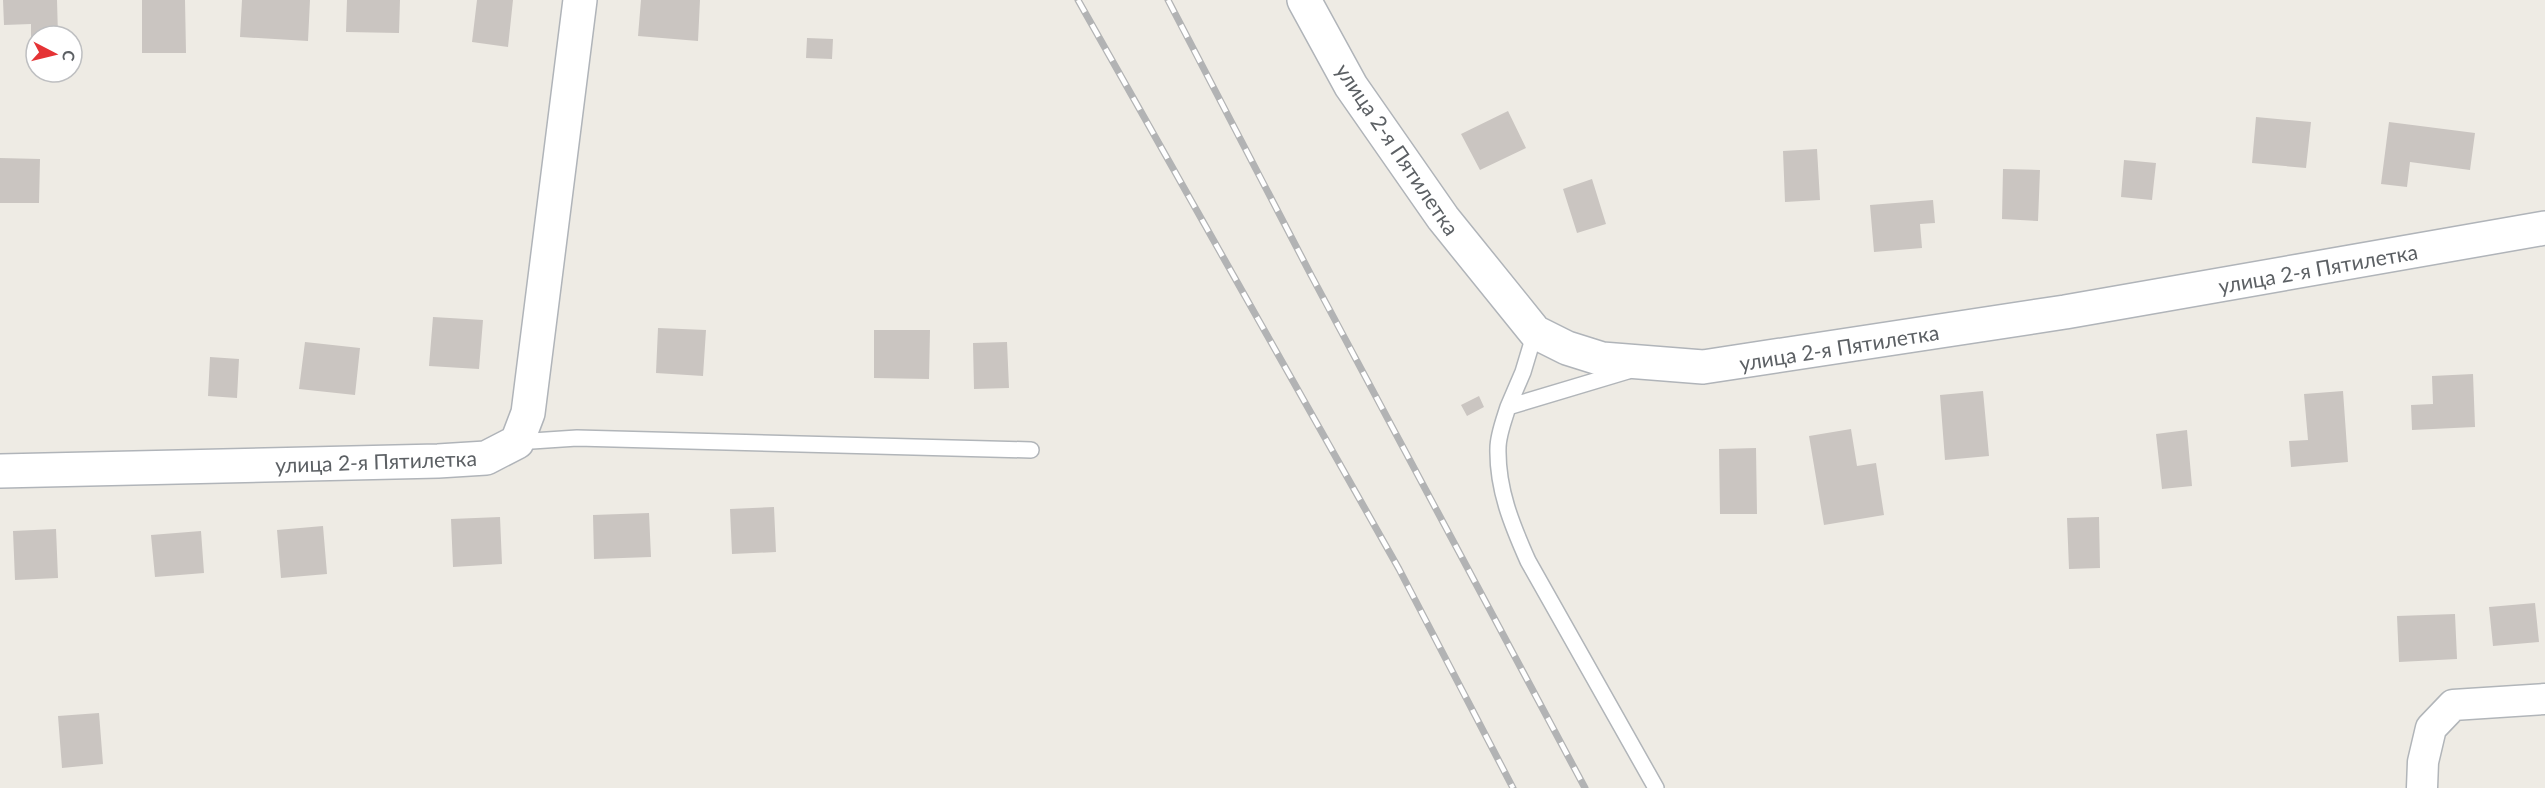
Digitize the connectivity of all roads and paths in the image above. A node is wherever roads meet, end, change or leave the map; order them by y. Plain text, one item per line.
1 (580, 0) edge
2 (1304, 0) edge
3 (2545, 228) edge
4 (1535, 332) junction
5 (1648, 365) junction
6 (1508, 407) junction
7 (518, 442) junction
8 (1031, 450) dead end
9 (0, 471) edge
10 (2545, 699) edge
11 (1656, 788) edge
12 (2422, 788) edge

1 - 7 main road
2 - 4 main road, улица 2-я Пятилетка
3 - 5 main road, улица 2-я Пятилетка
4 - 5 main road, улица 2-я Пятилетка
4 - 6 lane
5 - 6 lane
6 - 11 lane
7 - 8 lane
7 - 9 main road, улица 2-я Пятилетка
10 - 12 street

